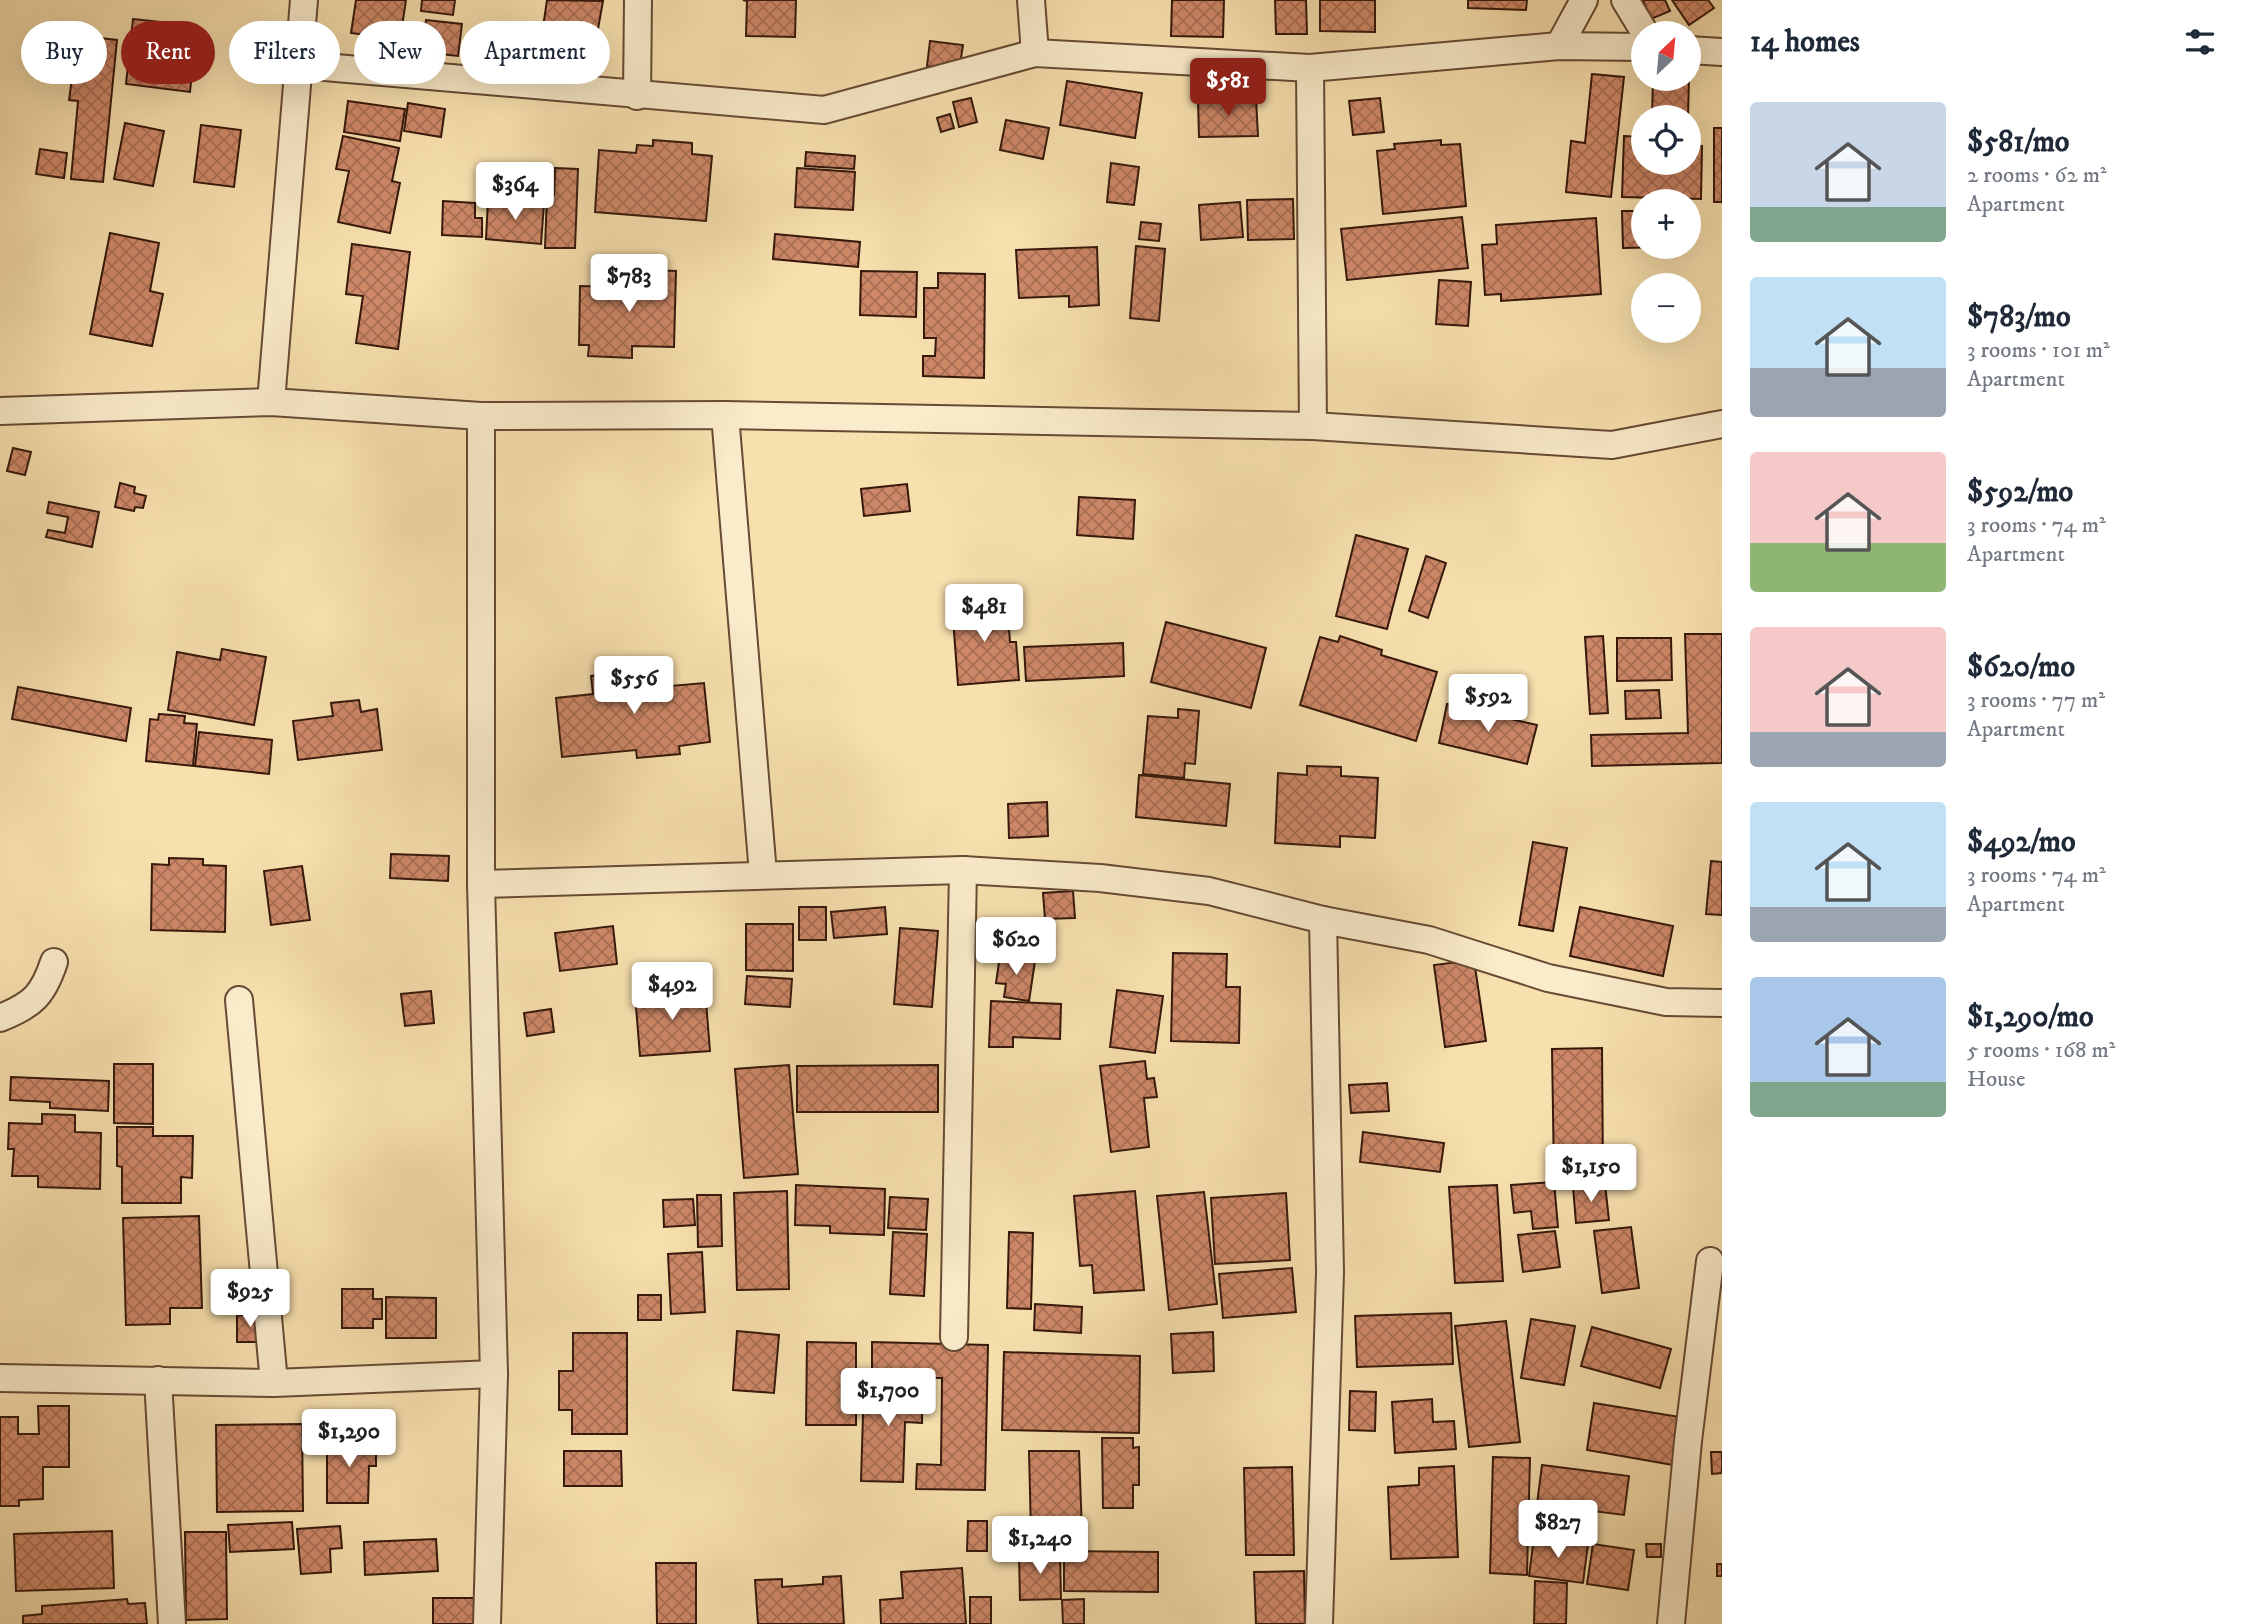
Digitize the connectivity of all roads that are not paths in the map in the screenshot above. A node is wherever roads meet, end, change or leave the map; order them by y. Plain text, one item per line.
1 (304, 0) edge
2 (638, 0) edge
3 (1031, 0) edge
4 (1584, 0) edge
5 (1625, 0) edge
6 (303, 21) edge
7 (1638, 21) edge
8 (1559, 46) junction
9 (1631, 47) edge
10 (1701, 51) edge
11 (1722, 52) edge
12 (1035, 53) junction
13 (1310, 68) junction
14 (340, 69) edge
15 (299, 84) edge
16 (637, 96) junction
17 (271, 402) junction
18 (0, 411) edge
19 (725, 415) junction
20 (481, 416) junction
21 (1722, 424) edge
22 (1313, 426) junction
23 (963, 870) junction
24 (763, 874) junction
25 (481, 884) junction
26 (1323, 920) junction
27 (54, 962) dead end
28 (239, 1000) dead end
29 (1722, 1003) edge
30 (0, 1018) edge
31 (1710, 1261) dead end
32 (954, 1337) dead end
33 (494, 1374) junction
34 (0, 1378) edge
35 (158, 1380) junction
36 (274, 1383) junction
37 (172, 1624) edge
38 (487, 1624) edge
39 (1319, 1624) edge
40 (1671, 1624) edge

1 - 6 street
2 - 16 street
3 - 12 street
4 - 8 street
5 - 7 street
8 - 9 street
8 - 13 street
10 - 11 street
12 - 13 street
12 - 16 street
13 - 22 street
14 - 16 street
15 - 17 street
17 - 18 street
17 - 20 street
19 - 20 street
19 - 22 street
19 - 24 street
20 - 25 street
21 - 22 street
23 - 24 street
23 - 26 street
23 - 32 street
24 - 25 street
25 - 33 street
26 - 29 street
26 - 39 street
27 - 30 street
28 - 36 street
31 - 40 street
33 - 36 street
33 - 38 street
34 - 35 street
35 - 36 street
35 - 37 street

